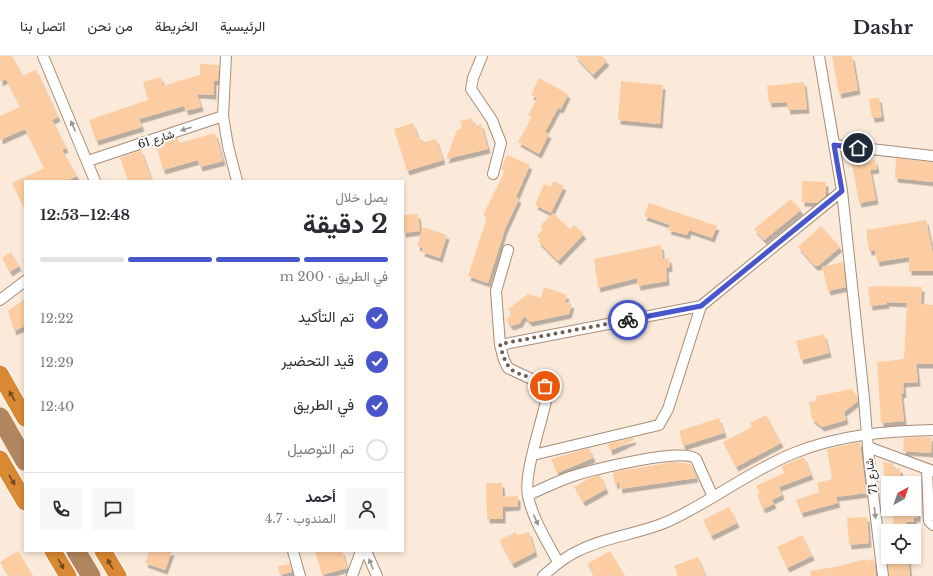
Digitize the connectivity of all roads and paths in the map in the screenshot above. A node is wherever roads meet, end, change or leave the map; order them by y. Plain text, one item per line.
1 (43, 56) edge
2 (226, 56) edge
3 (482, 56) edge
4 (819, 56) edge
5 (223, 116) junction
6 (834, 145) junction
7 (933, 156) edge
8 (88, 161) junction
9 (493, 174) dead end
10 (95, 180) edge
11 (237, 180) edge
12 (842, 191) junction
13 (508, 250) dead end
14 (24, 282) edge
15 (0, 300) edge
16 (701, 306) junction
17 (500, 344) junction
18 (0, 374) edge
19 (24, 416) edge
20 (933, 430) edge
21 (867, 433) junction
22 (868, 447) junction
23 (533, 455) junction
24 (0, 459) edge
25 (930, 471) edge
26 (528, 495) junction
27 (713, 497) junction
28 (24, 500) edge
29 (933, 525) edge
30 (54, 552) edge
31 (104, 552) edge
32 (292, 552) edge
33 (361, 552) edge
34 (366, 552) edge
35 (558, 562) junction
36 (68, 576) edge
37 (118, 576) edge
38 (300, 576) edge
39 (352, 576) edge
40 (376, 576) edge
41 (543, 576) edge
42 (883, 576) edge

8 -> 1 street
2 - 5 street
3 - 9 street
4 - 6 street, شارع 71
5 -> 8 street, شارع 61
5 - 11 street
6 - 7 street
6 - 12 street, شارع 71
8 - 10 street
12 - 16 street
12 - 21 street, شارع 71
13 - 17 street
14 - 15 street
16 - 17 street
16 - 23 street
17 - 23 street
19 -> 18 highway
20 - 21 street
21 - 22 street, شارع 71
21 - 27 street
22 - 25 street
22 -> 42 street, شارع 71
23 - 26 street
24 -> 28 highway
25 - 29 street
26 - 27 street
26 -> 35 street
27 - 35 street
30 -> 36 highway
37 -> 31 highway
32 - 38 street
33 - 39 street
40 -> 34 street
35 - 41 street

